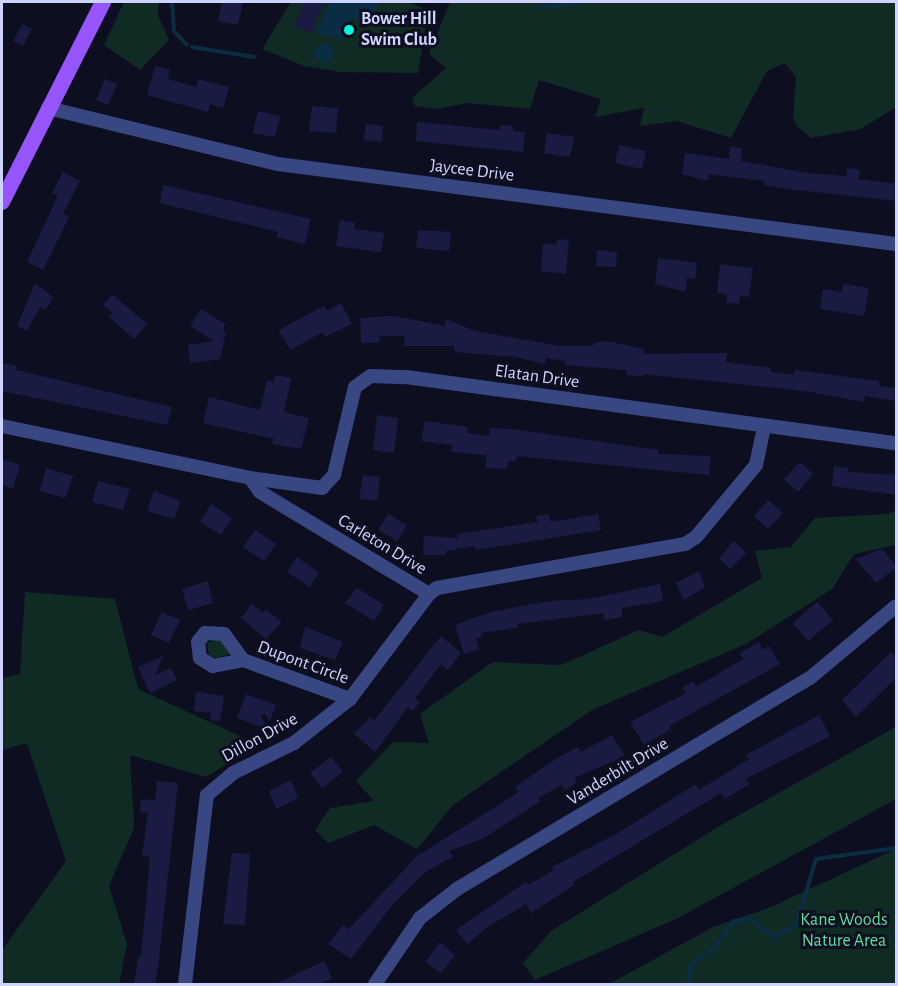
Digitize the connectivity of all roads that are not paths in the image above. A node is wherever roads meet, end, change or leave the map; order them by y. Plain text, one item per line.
1 (103, 2) edge
2 (48, 108) junction
3 (2, 202) edge
4 (897, 244) edge
5 (2, 426) edge
6 (764, 426) junction
7 (897, 443) edge
8 (250, 478) junction
9 (429, 594) junction
10 (897, 606) edge
11 (243, 660) dead end
12 (350, 699) junction
13 (185, 984) edge
14 (375, 984) edge

1 - 2 main road
2 - 3 main road
2 - 4 street, Jaycee Drive
5 - 8 street
6 - 7 street, Elatan Drive
6 - 8 street, Elatan Drive
6 - 9 street, Carleton Drive
8 - 9 street, Carleton Drive
9 - 12 street, Dillon Drive
10 - 14 street, Vanderbilt Drive
11 - 12 street, Dupont Circle
12 - 13 street, Dillon Drive

